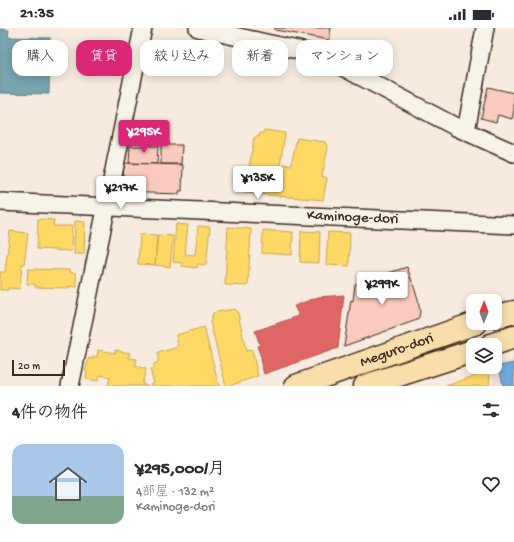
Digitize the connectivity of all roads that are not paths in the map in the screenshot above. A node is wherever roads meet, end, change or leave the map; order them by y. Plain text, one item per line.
1 (143, 28) edge
2 (198, 28) edge
3 (485, 28) edge
4 (466, 131) junction
5 (514, 153) edge
6 (0, 202) edge
7 (107, 208) junction
8 (514, 225) edge
9 (514, 312) edge
10 (502, 315) edge
11 (466, 326) edge
12 (514, 337) edge
13 (502, 341) edge
14 (466, 353) edge
15 (70, 386) edge
16 (296, 386) edge
17 (365, 386) edge

1 - 7 street
2 - 4 street
3 - 4 street
4 - 5 street
6 - 7 street, Kaminoge-dori
7 - 8 street, Kaminoge-dori
7 - 15 street
9 - 10 main road
11 - 16 main road, Meguro-dori
12 - 13 main road
14 - 17 main road, Meguro-dori

